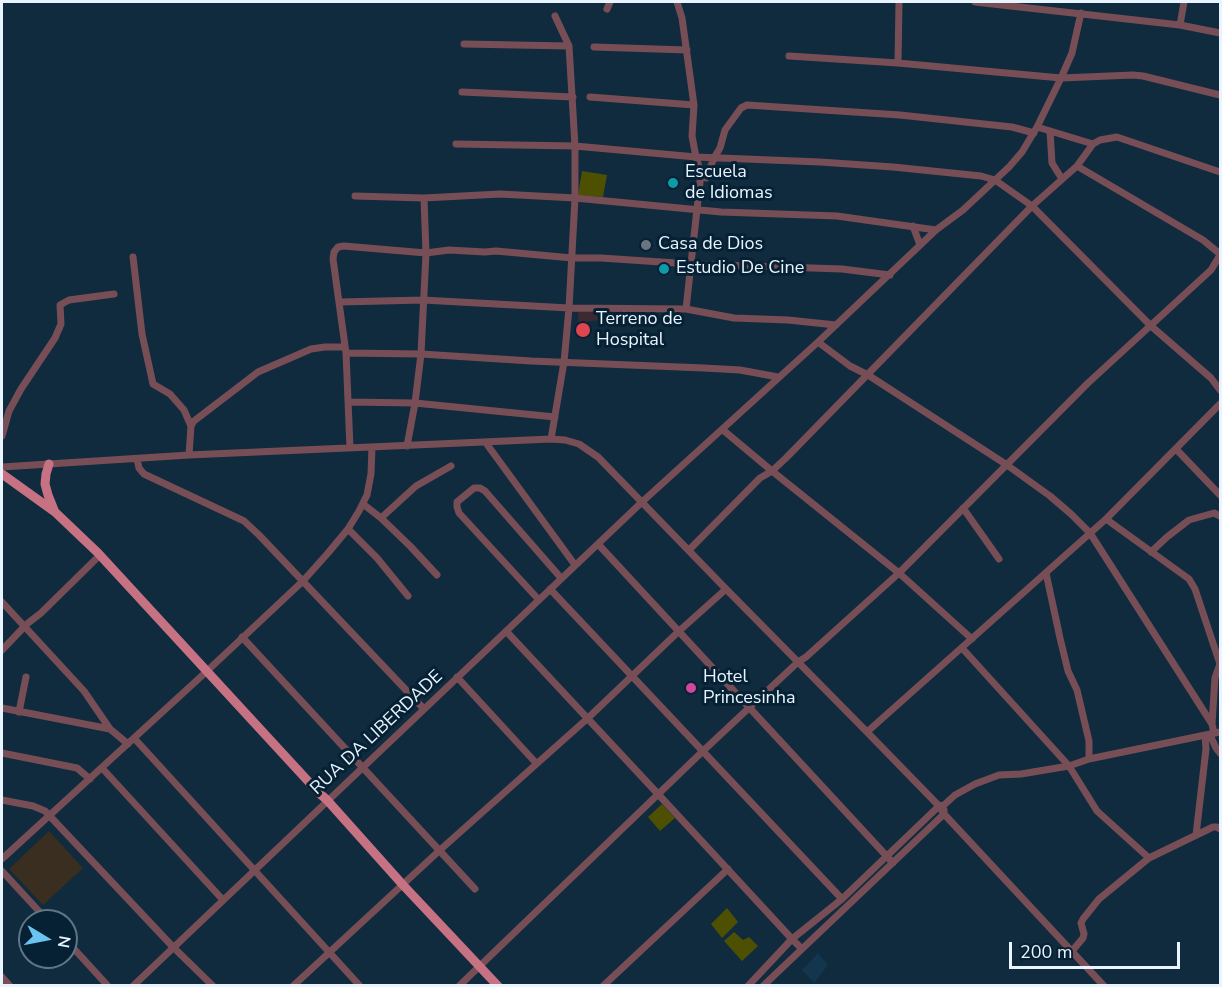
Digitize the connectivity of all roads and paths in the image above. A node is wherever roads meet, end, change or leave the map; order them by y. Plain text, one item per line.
1 (677, 2) edge
2 (899, 2) edge
3 (975, 2) edge
4 (1050, 2) edge
5 (1184, 2) edge
6 (1047, 10) junction
7 (1081, 13) junction
8 (555, 16) dead end
9 (1180, 25) junction
10 (1221, 33) edge
11 (464, 44) dead end
12 (569, 46) junction
13 (594, 46) dead end
14 (687, 50) junction
15 (789, 56) dead end
16 (898, 63) junction
17 (1061, 78) junction
18 (462, 92) dead end
19 (1221, 95) edge
20 (573, 97) junction
21 (590, 97) dead end
22 (694, 105) junction
23 (1036, 130) junction
24 (1050, 131) junction
25 (456, 144) dead end
26 (1093, 144) junction
27 (576, 146) junction
28 (696, 157) junction
29 (714, 158) junction
30 (1077, 166) junction
31 (1221, 172) edge
32 (706, 178) dead end
33 (1062, 179) junction
34 (995, 180) junction
35 (355, 196) dead end
36 (424, 198) junction
37 (575, 198) junction
38 (1032, 206) junction
39 (697, 209) junction
40 (913, 226) junction
41 (936, 230) junction
42 (920, 245) junction
43 (426, 253) junction
44 (1221, 255) edge
45 (133, 257) dead end
46 (572, 258) junction
47 (691, 264) junction
48 (890, 275) junction
49 (114, 294) dead end
50 (423, 300) junction
51 (340, 302) junction
52 (569, 308) junction
53 (686, 309) junction
54 (836, 325) junction
55 (1151, 326) junction
56 (818, 342) junction
57 (345, 350) junction
58 (421, 354) junction
59 (564, 362) junction
60 (868, 375) junction
61 (778, 377) junction
62 (1221, 390) edge
63 (348, 402) junction
64 (415, 402) junction
65 (1221, 404) edge
66 (555, 417) junction
67 (191, 426) junction
68 (723, 430) junction
69 (2, 436) edge
70 (551, 439) junction
71 (486, 443) junction
72 (407, 446) junction
73 (372, 447) junction
74 (350, 448) junction
75 (1176, 449) junction
76 (189, 455) junction
77 (137, 459) junction
78 (50, 464) junction
79 (1007, 465) junction
80 (451, 466) dead end
81 (2, 467) edge
82 (772, 471) junction
83 (2, 474) edge
84 (1221, 495) edge
85 (642, 502) junction
86 (363, 504) junction
87 (963, 508) junction
88 (55, 512) junction
89 (1221, 516) edge
90 (381, 518) junction
91 (1106, 519) junction
92 (348, 529) junction
93 (1090, 532) junction
94 (598, 544) junction
95 (689, 550) junction
96 (1151, 552) junction
97 (100, 555) junction
98 (999, 559) dead end
99 (575, 566) junction
100 (899, 573) junction
101 (1046, 573) junction
102 (437, 576) dead end
103 (561, 578) junction
104 (303, 581) junction
105 (550, 589) junction
106 (726, 589) junction
107 (408, 596) dead end
108 (539, 600) junction
109 (2, 602) edge
110 (24, 627) junction
111 (506, 632) junction
112 (678, 632) junction
113 (242, 637) junction
114 (972, 639) junction
115 (962, 648) junction
116 (2, 650) edge
117 (798, 662) junction
118 (1220, 664) edge
119 (206, 672) junction
120 (632, 675) junction
121 (457, 677) junction
122 (26, 678) dead end
123 (749, 707) junction
124 (2, 708) edge
125 (424, 709) junction
126 (19, 712) junction
127 (588, 718) junction
128 (1212, 724) junction
129 (110, 729) junction
130 (867, 732) junction
131 (1212, 734) edge
132 (134, 738) junction
133 (128, 744) junction
134 (1206, 749) junction
135 (1218, 750) edge
136 (703, 751) junction
137 (2, 753) edge
138 (1089, 759) junction
139 (536, 763) junction
140 (362, 766) junction
141 (1069, 766) junction
142 (102, 768) junction
143 (90, 779) junction
144 (658, 794) junction
145 (2, 800) edge
146 (327, 800) junction
147 (941, 805) junction
148 (49, 814) junction
149 (944, 814) junction
150 (1221, 829) edge
151 (1196, 835) junction
152 (440, 850) junction
153 (886, 857) junction
154 (1149, 858) junction
155 (2, 859) edge
156 (893, 863) junction
157 (728, 869) junction
158 (254, 870) junction
159 (2, 871) edge
160 (403, 885) junction
161 (475, 889) dead end
162 (842, 899) junction
163 (223, 900) junction
164 (37, 909) edge
165 (792, 939) junction
166 (173, 947) junction
167 (802, 949) junction
168 (1072, 951) junction
169 (329, 952) junction
170 (78, 953) edge
171 (480, 966) junction
172 (2, 977) edge
173 (10, 986) edge
174 (108, 986) edge
175 (133, 986) edge
176 (213, 986) edge
177 (292, 986) edge
178 (360, 986) edge
179 (459, 986) edge
180 (498, 986) edge
181 (603, 986) edge
182 (748, 986) edge
183 (764, 986) edge
184 (1104, 986) edge

1 - 14 street
2 - 16 street
3 - 6 street
4 - 6 street
5 - 9 street
6 - 7 street
7 - 9 street
7 - 17 street, RUA DA LIBERDADE
8 - 12 street
9 - 10 street
11 - 12 street
12 - 20 street
13 - 14 street
14 - 22 street
15 - 16 street
16 - 17 street
17 - 19 street
17 - 23 street, RUA DA LIBERDADE
18 - 20 street
20 - 27 street
21 - 22 street
22 - 28 street
23 - 24 street
23 - 29 street
23 - 34 street, RUA DA LIBERDADE
24 - 26 street
24 - 33 street
25 - 27 street
26 - 30 street
26 - 31 street
27 - 28 street
27 - 37 street
28 - 29 street
28 - 39 street
29 - 32 street
29 - 34 street
30 - 33 street
30 - 44 street
33 - 38 street
34 - 38 street
34 - 41 street, RUA DA LIBERDADE
35 - 36 street
36 - 37 street
36 - 43 street
37 - 39 street
37 - 46 street
38 - 55 street
38 - 60 street
39 - 40 street
39 - 47 street
40 - 41 street
40 - 42 street
41 - 42 street, RUA DA LIBERDADE
42 - 48 street, RUA DA LIBERDADE
43 - 46 street
43 - 50 street
43 - 51 street
44 - 55 street
45 - 67 street
46 - 47 street
46 - 52 street
47 - 48 street
47 - 53 street
48 - 54 street, RUA DA LIBERDADE
49 - 69 street
50 - 51 street
50 - 52 street
50 - 58 street
51 - 57 street
52 - 53 street
52 - 59 street
53 - 54 street
54 - 56 street, RUA DA LIBERDADE
55 - 62 street
55 - 79 street
56 - 60 street
56 - 61 street, RUA DA LIBERDADE
57 - 58 street
57 - 63 street
57 - 67 street
58 - 59 street
58 - 64 street
59 - 61 street
59 - 66 street
60 - 79 street
60 - 82 street
61 - 68 street, RUA DA LIBERDADE
63 - 64 street
63 - 74 street
64 - 66 street
64 - 72 street
65 - 75 street
66 - 70 street
67 - 76 street
68 - 82 street
68 - 85 street, RUA DA LIBERDADE
70 - 71 street
70 - 85 street
71 - 72 street
71 - 99 street
72 - 73 street
73 - 74 street
73 - 86 street
74 - 76 street
75 - 84 street
75 - 91 street
76 - 77 street
77 - 78 street
77 - 104 street
78 - 81 street
78 - 88 main road
79 - 87 street
79 - 93 street
80 - 90 street
82 - 95 street
82 - 100 street
83 - 88 main road
85 - 94 street, RUA DA LIBERDADE
85 - 95 street
86 - 90 street
86 - 92 street
87 - 98 street
87 - 100 street
88 - 97 main road
89 - 96 street
90 - 102 street
91 - 93 street
91 - 96 street
92 - 104 street
92 - 107 street
93 - 101 street
93 - 128 street
94 - 99 street, RUA DA LIBERDADE
94 - 112 street
95 - 106 street
96 - 118 street
97 - 110 street
97 - 119 main road
99 - 103 street, RUA DA LIBERDADE
100 - 114 street
100 - 117 street
101 - 114 street
101 - 138 street
103 - 105 street, RUA DA LIBERDADE
103 - 108 street
104 - 113 street
104 - 125 street
105 - 108 street, RUA DA LIBERDADE
105 - 120 street
106 - 112 street
106 - 117 street
108 - 111 street, RUA DA LIBERDADE
109 - 110 street
110 - 116 street
110 - 129 street
111 - 121 street, RUA DA LIBERDADE
111 - 127 street
112 - 120 street
112 - 123 street
113 - 119 street
113 - 140 street
114 - 115 street
115 - 130 street
115 - 141 street
117 - 123 street
117 - 130 street
118 - 128 street
119 - 132 street
119 - 146 main road
120 - 127 street
120 - 136 street
121 - 125 street, RUA DA LIBERDADE
121 - 139 street
122 - 126 street
123 - 136 street
123 - 153 street
124 - 126 street
125 - 140 street, RUA DA LIBERDADE
126 - 129 street
127 - 139 street
127 - 144 street
128 - 131 street
129 - 133 street
130 - 147 street
131 - 134 street
131 - 135 street
131 - 138 street
132 - 133 street
132 - 158 street
133 - 142 street
134 - 135 street
134 - 151 street
136 - 144 street
136 - 162 street
137 - 143 street
138 - 141 street
139 - 152 street
140 - 146 street, RUA DA LIBERDADE
140 - 152 street
141 - 147 street
141 - 154 street
142 - 143 street
142 - 163 street
143 - 148 street
144 - 157 street
144 - 171 street
145 - 148 street
146 - 158 street, RUA DA LIBERDADE
146 - 160 main road
147 - 149 street
147 - 153 street
148 - 155 street
148 - 166 street
149 - 156 street
149 - 168 street
150 - 151 street
151 - 154 street
152 - 160 street
152 - 161 street
153 - 156 street
153 - 162 street
154 - 168 street
156 - 167 street
157 - 165 street
157 - 181 street
158 - 163 street, RUA DA LIBERDADE
158 - 169 street
159 - 164 street
160 - 169 street
160 - 171 main road
162 - 165 street
163 - 166 street, RUA DA LIBERDADE
165 - 167 street
165 - 182 street
166 - 175 street, RUA DA LIBERDADE
166 - 176 street
167 - 183 street
168 - 184 street
169 - 177 street
169 - 178 street
170 - 174 street
171 - 179 street
171 - 180 main road
172 - 173 street

